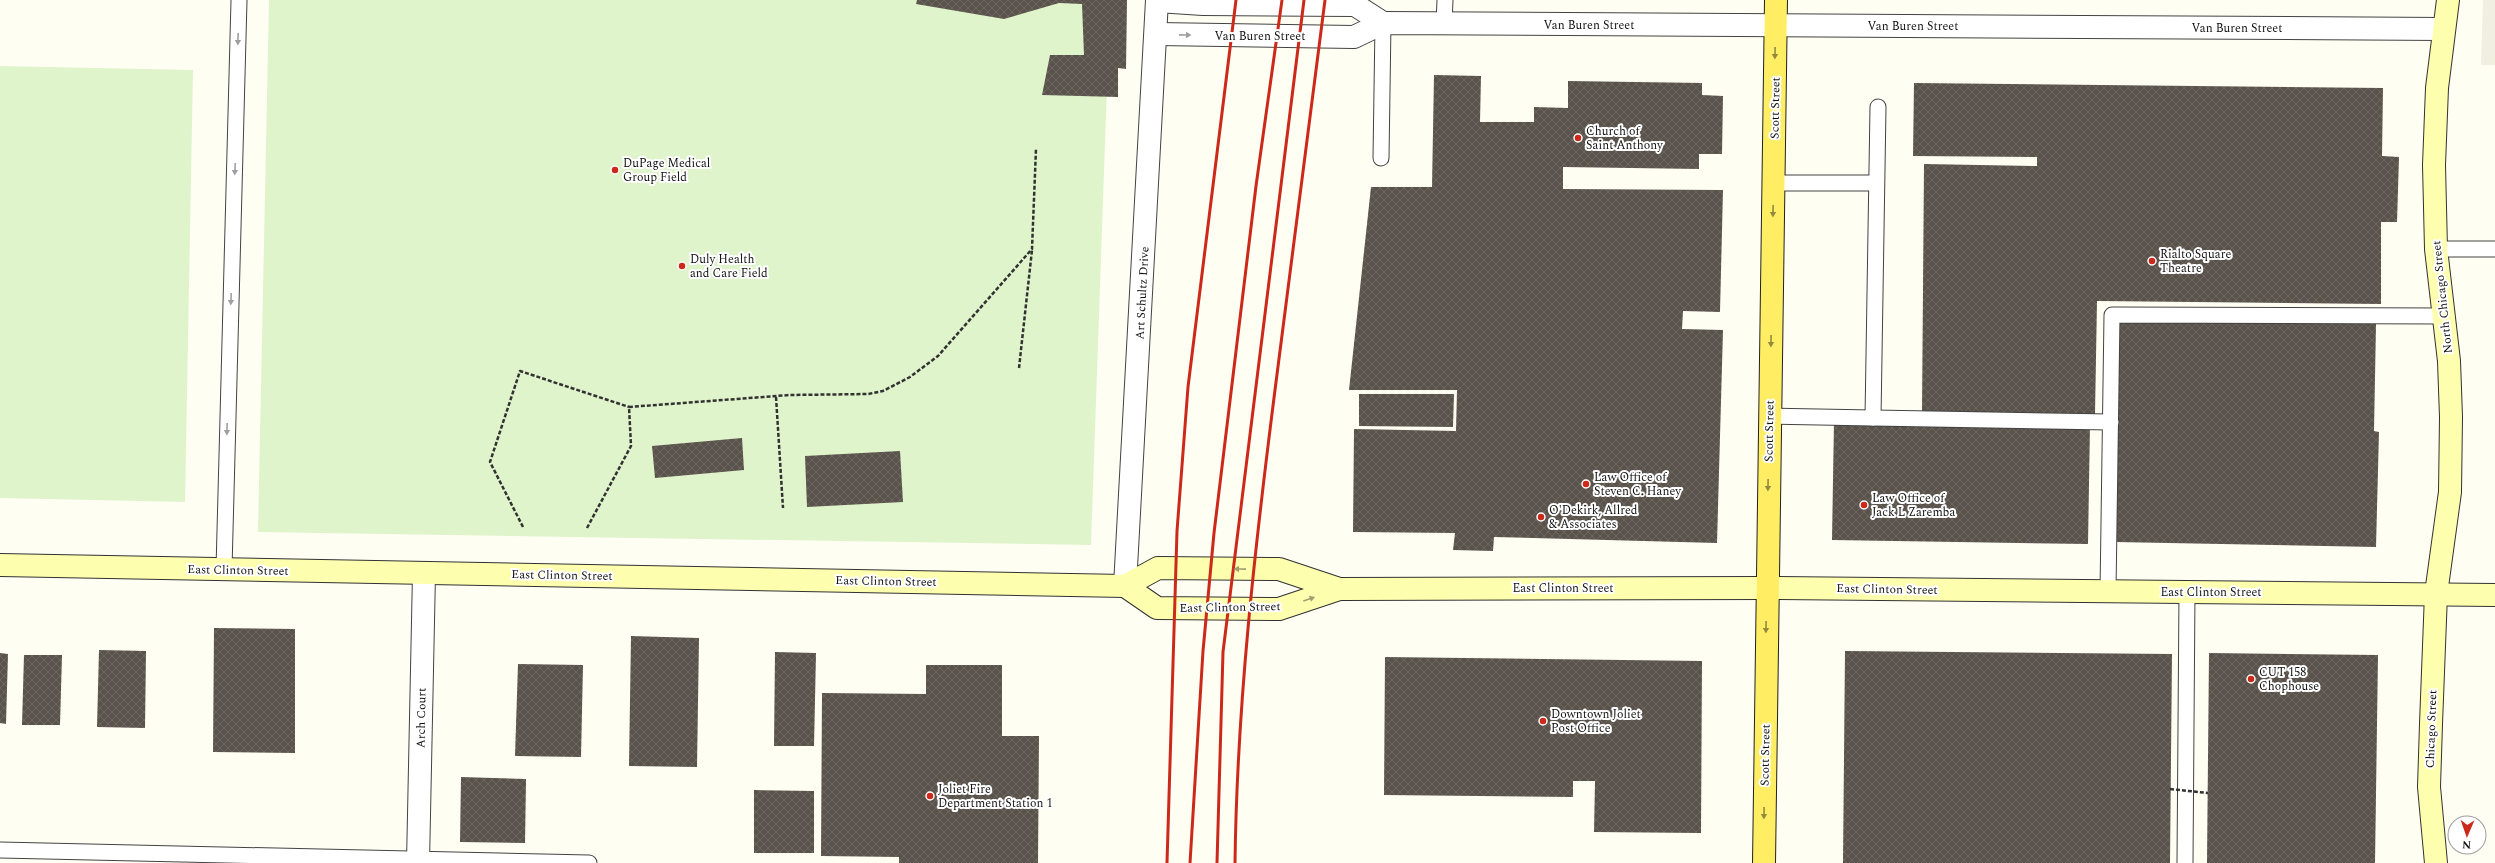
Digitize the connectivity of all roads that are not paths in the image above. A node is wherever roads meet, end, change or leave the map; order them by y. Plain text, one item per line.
1 (239, 0) edge
2 (1157, 0) edge
3 (1445, 0) edge
4 (1776, 0) edge
5 (2448, 0) edge
6 (1383, 23) junction
7 (1444, 24) junction
8 (1776, 26) junction
9 (2443, 29) junction
10 (1157, 34) junction
11 (1878, 107) dead end
12 (1381, 158) dead end
13 (1773, 183) junction
14 (1876, 183) junction
15 (2436, 249) junction
16 (2495, 249) edge
17 (2443, 316) junction
18 (1770, 416) junction
19 (1873, 418) junction
20 (2111, 422) junction
21 (0, 565) edge
22 (224, 570) junction
23 (424, 573) junction
24 (1125, 586) junction
25 (1767, 588) junction
26 (1339, 589) junction
27 (2187, 591) junction
28 (2108, 592) junction
29 (2436, 594) junction
30 (2495, 594) edge
31 (0, 850) edge
32 (418, 860) edge
33 (589, 863) edge
34 (1764, 863) edge
35 (2185, 863) edge
36 (2436, 863) edge

1 -> 22 lane
2 - 6 street
2 - 10 street, Art Schultz Drive
3 - 7 lane
4 - 8 main road, Scott Street
5 - 9 street, North Chicago Street
6 - 7 street, Van Buren Street
10 -> 6 street, Van Buren Street
6 - 12 lane
7 - 8 street, Van Buren Street
8 - 9 street, Van Buren Street
8 -> 13 main road, Scott Street
9 - 15 street, North Chicago Street
10 - 24 street, Art Schultz Drive
11 - 14 lane
13 - 14 lane
13 -> 18 main road, Scott Street
14 - 19 lane
15 - 16 lane
15 - 17 street, North Chicago Street
17 - 20 lane
17 - 29 street, North Chicago Street
18 - 19 lane
18 -> 25 main road, Scott Street
19 - 20 lane
20 - 28 lane
21 - 22 street, East Clinton Street
22 - 23 street, East Clinton Street
23 - 24 street, East Clinton Street
23 - 32 street, Arch Court
26 -> 24 street, East Clinton Street
24 -> 26 street, East Clinton Street
25 - 26 street, East Clinton Street
25 - 28 street, East Clinton Street
25 -> 34 main road, Scott Street
27 - 28 street, East Clinton Street
27 - 29 street, East Clinton Street
27 - 35 lane
29 - 30 street, East Clinton Street
29 - 36 street, Chicago Street
31 - 32 lane
32 - 33 lane

